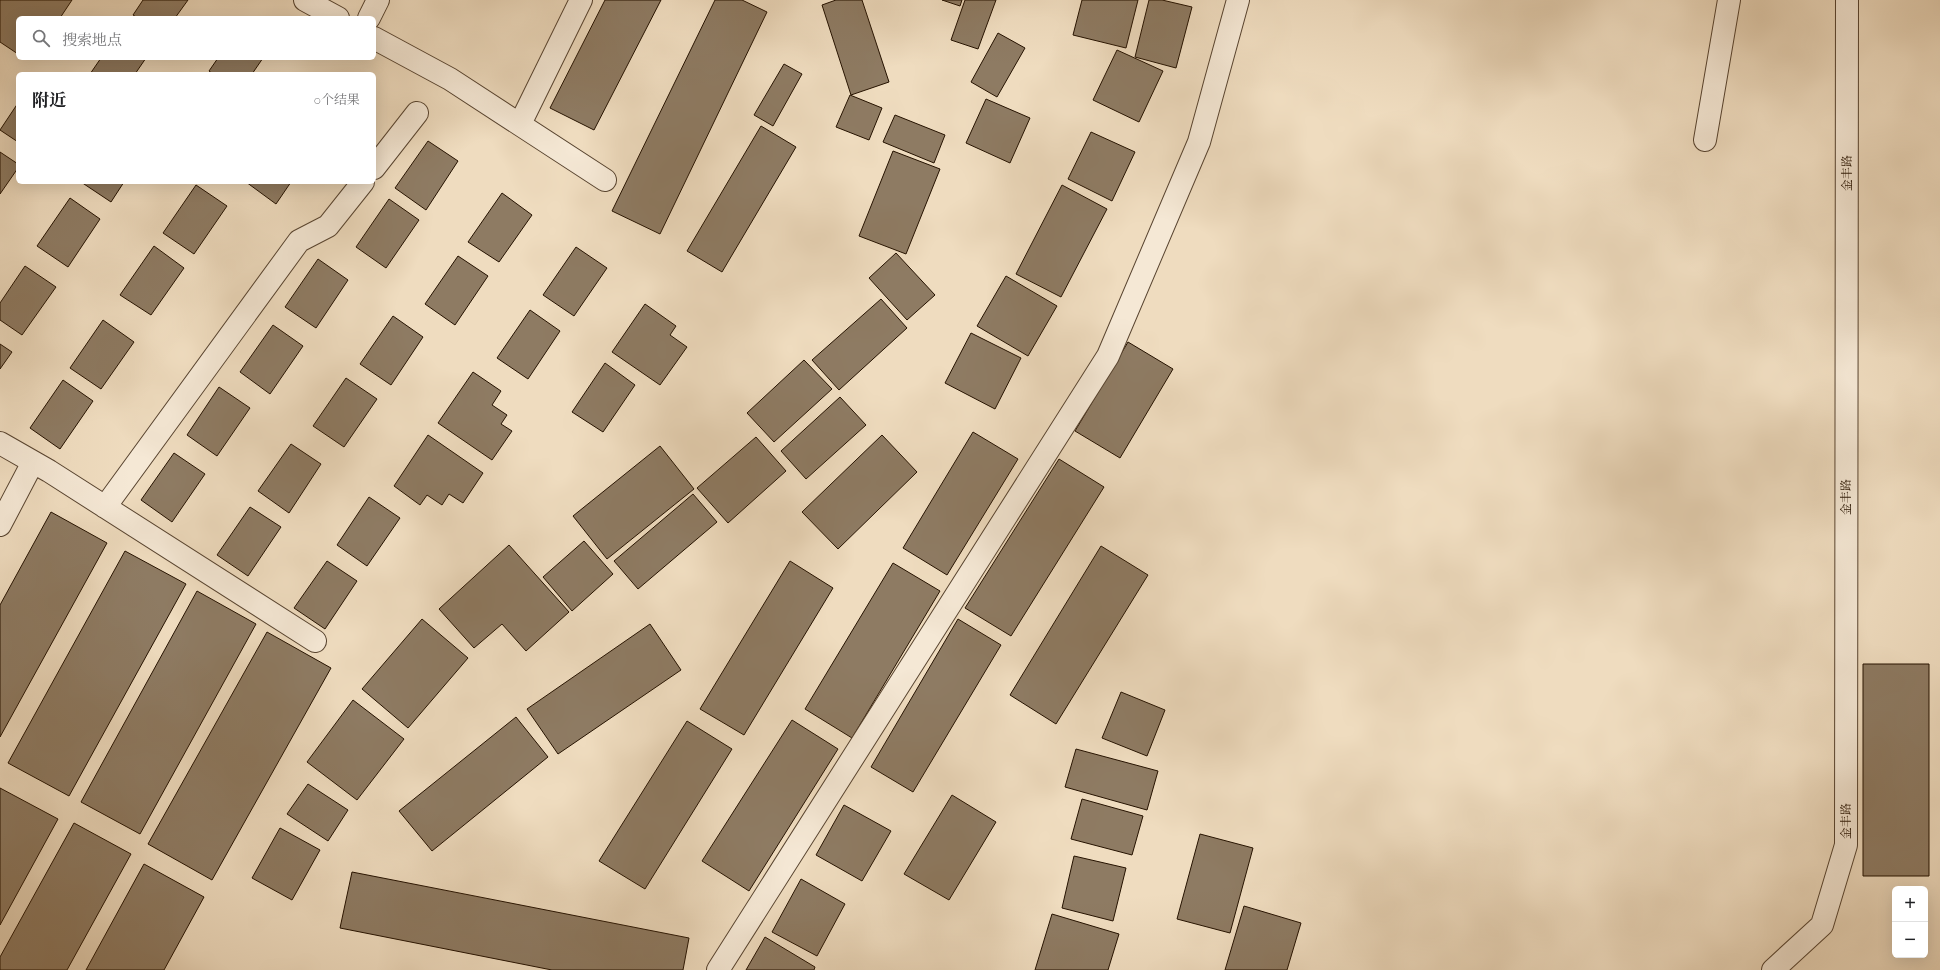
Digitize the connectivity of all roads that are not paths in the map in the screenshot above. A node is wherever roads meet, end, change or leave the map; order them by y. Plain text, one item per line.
1 (305, 0) edge
2 (378, 0) edge
3 (581, 0) edge
4 (1238, 0) edge
5 (1729, 0) edge
6 (1847, 0) edge
7 (334, 16) edge
8 (370, 16) edge
9 (376, 39) edge
10 (417, 113) dead end
11 (520, 124) junction
12 (1705, 140) dead end
13 (376, 165) edge
14 (605, 180) dead end
15 (361, 184) edge
16 (0, 443) edge
17 (33, 462) junction
18 (105, 507) junction
19 (0, 525) edge
20 (315, 641) dead end
21 (718, 970) edge
22 (1773, 970) edge

1 - 7 street
2 - 8 street
3 - 11 street
4 - 21 street
5 - 12 street
6 - 22 street, 金丰路
9 - 11 street
10 - 13 street
11 - 14 street
15 - 18 street
16 - 17 street
17 - 18 street
17 - 19 street
18 - 20 street

